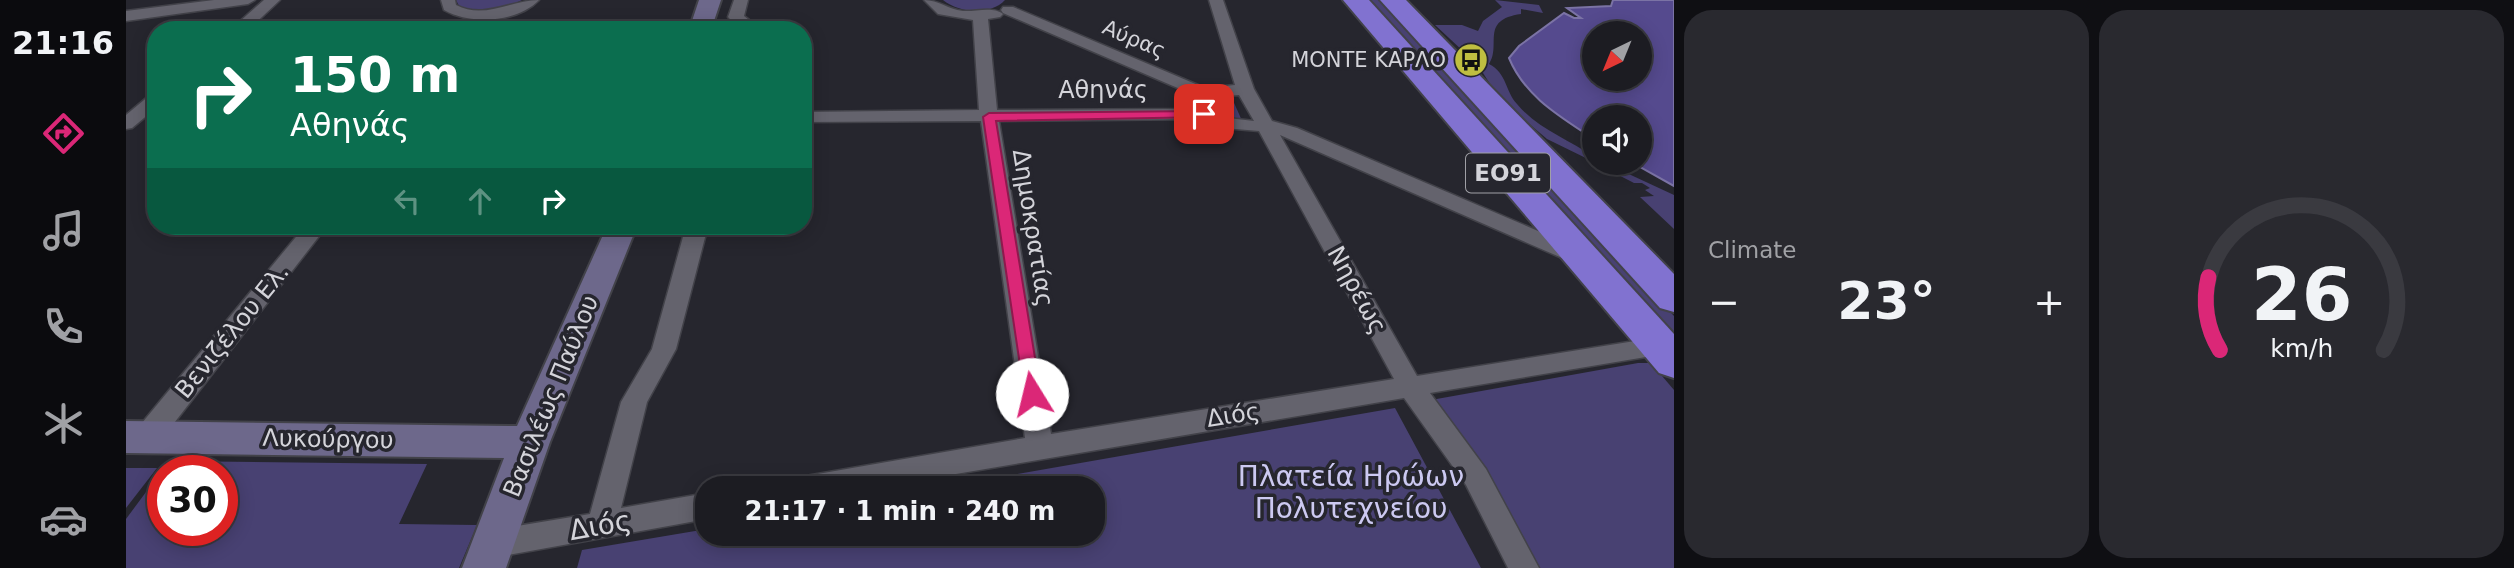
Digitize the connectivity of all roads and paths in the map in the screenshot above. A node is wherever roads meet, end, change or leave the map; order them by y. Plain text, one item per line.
1 (248, 0) edge
2 (273, 0) edge
3 (447, 0) edge
4 (531, 0) edge
5 (710, 0) edge
6 (741, 0) edge
7 (931, 0) edge
8 (1216, 0) edge
9 (1355, 0) edge
10 (1392, 0) edge
11 (1012, 5) edge
12 (477, 15) junction
13 (126, 16) edge
14 (981, 16) junction
15 (248, 21) edge
16 (473, 21) edge
17 (703, 21) edge
18 (741, 21) edge
19 (1245, 89) junction
20 (1203, 93) junction
21 (147, 106) edge
22 (1204, 114) junction
23 (812, 117) edge
24 (989, 117) junction
25 (147, 120) edge
26 (128, 121) edge
27 (1266, 125) junction
28 (308, 235) edge
29 (618, 235) edge
30 (695, 235) edge
31 (1583, 258) junction
32 (1674, 298) edge
33 (1669, 354) edge
34 (1410, 386) junction
35 (137, 437) edge
36 (530, 442) junction
37 (1040, 447) junction
38 (874, 476) edge
39 (695, 508) edge
40 (602, 524) junction
41 (488, 556) edge
42 (1524, 568) edge

1 - 13 street
2 - 15 street
3 - 12 street
4 - 12 street
5 - 17 street
6 - 18 street
7 - 14 street
8 - 19 street, Νηρέως
9 - 31 highway, ΕΟ91
10 - 32 highway, ΕΟ91
11 - 14 street
11 - 20 street, Αύρας
12 - 16 street
14 - 24 street, Δημοκρατίας
19 - 20 street, Αύρας
19 - 27 street, Νηρέως
20 - 22 street
21 - 26 street
22 - 24 street, Αθηνάς
22 - 27 street, Αθηνάς
23 - 24 street, Αθηνάς
24 - 37 street, Δημοκρατίας
25 - 26 street
27 - 31 street, Αθηνάς
27 - 34 street, Νηρέως
28 - 35 street, Βενιζέλου Ελ.
29 - 36 street, Βασιλέως Παύλου
30 - 40 street
31 - 33 highway, ΕΟ91
33 - 34 street, Διός
34 - 37 street, Διός
34 - 42 street, Νηρέως
35 - 36 street, Λυκούργου
36 - 41 street, Βασιλέως Παύλου
37 - 38 street, Διός
39 - 40 street, Διός
40 - 41 street, Διός

